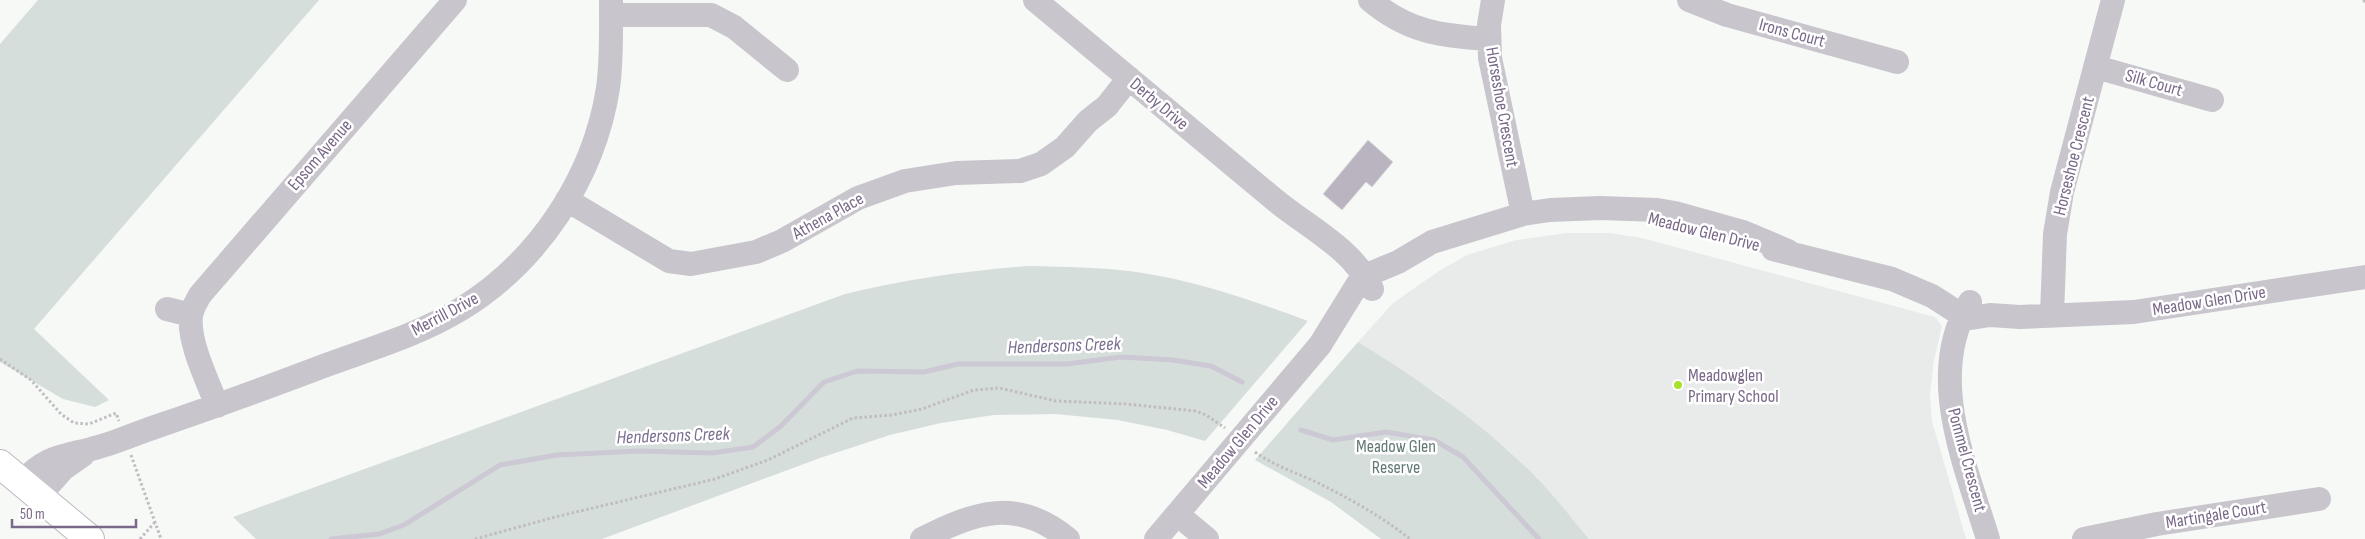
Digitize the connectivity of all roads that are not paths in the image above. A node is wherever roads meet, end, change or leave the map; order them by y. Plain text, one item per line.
1 (455, 0) edge
2 (1035, 0) edge
3 (1370, 0) edge
4 (1493, 0) edge
5 (1689, 0) edge
6 (2113, 0) edge
7 (611, 8) edge
8 (1490, 39) junction
9 (1897, 62) dead end
10 (2096, 67) junction
11 (787, 70) dead end
12 (1125, 75) junction
13 (2212, 100) dead end
14 (567, 200) junction
15 (1523, 214) junction
16 (2365, 277) edge
17 (1365, 282) junction
18 (166, 310) dead end
19 (1968, 311) junction
20 (191, 315) junction
21 (2052, 315) junction
22 (217, 406) junction
23 (0, 464) edge
24 (30, 490) junction
25 (2320, 499) dead end
26 (1177, 514) junction
27 (90, 539) edge
28 (922, 539) edge
29 (1068, 539) edge
30 (1156, 539) edge
31 (1207, 539) edge
32 (1988, 539) edge
33 (2084, 539) edge

1 - 20 street, Epsom Avenue
2 - 12 street, Derby Drive
3 - 8 street
4 - 8 street, Horseshoe Crescent
5 - 9 street, Irons Court
6 - 10 street, Horseshoe Crescent
7 - 11 street
7 - 14 street, Merrill Drive
8 - 15 street, Horseshoe Crescent
10 - 13 street, Silk Court
10 - 21 street, Horseshoe Crescent
12 - 14 street, Athena Place
12 - 17 street, Derby Drive
14 - 22 street, Merrill Drive
15 - 17 street, Meadow Glen Drive
15 - 19 street, Meadow Glen Drive
16 - 21 street, Meadow Glen Drive
17 - 26 street, Meadow Glen Drive
18 - 20 street
19 - 21 street, Meadow Glen Drive
19 - 32 street, Pommel Crescent
20 - 22 street
22 - 24 street, Merrill Drive
23 - 24 main road
24 - 27 main road
25 - 33 street, Martingale Court
26 - 30 street, Meadow Glen Drive
26 - 31 street
28 - 29 street

